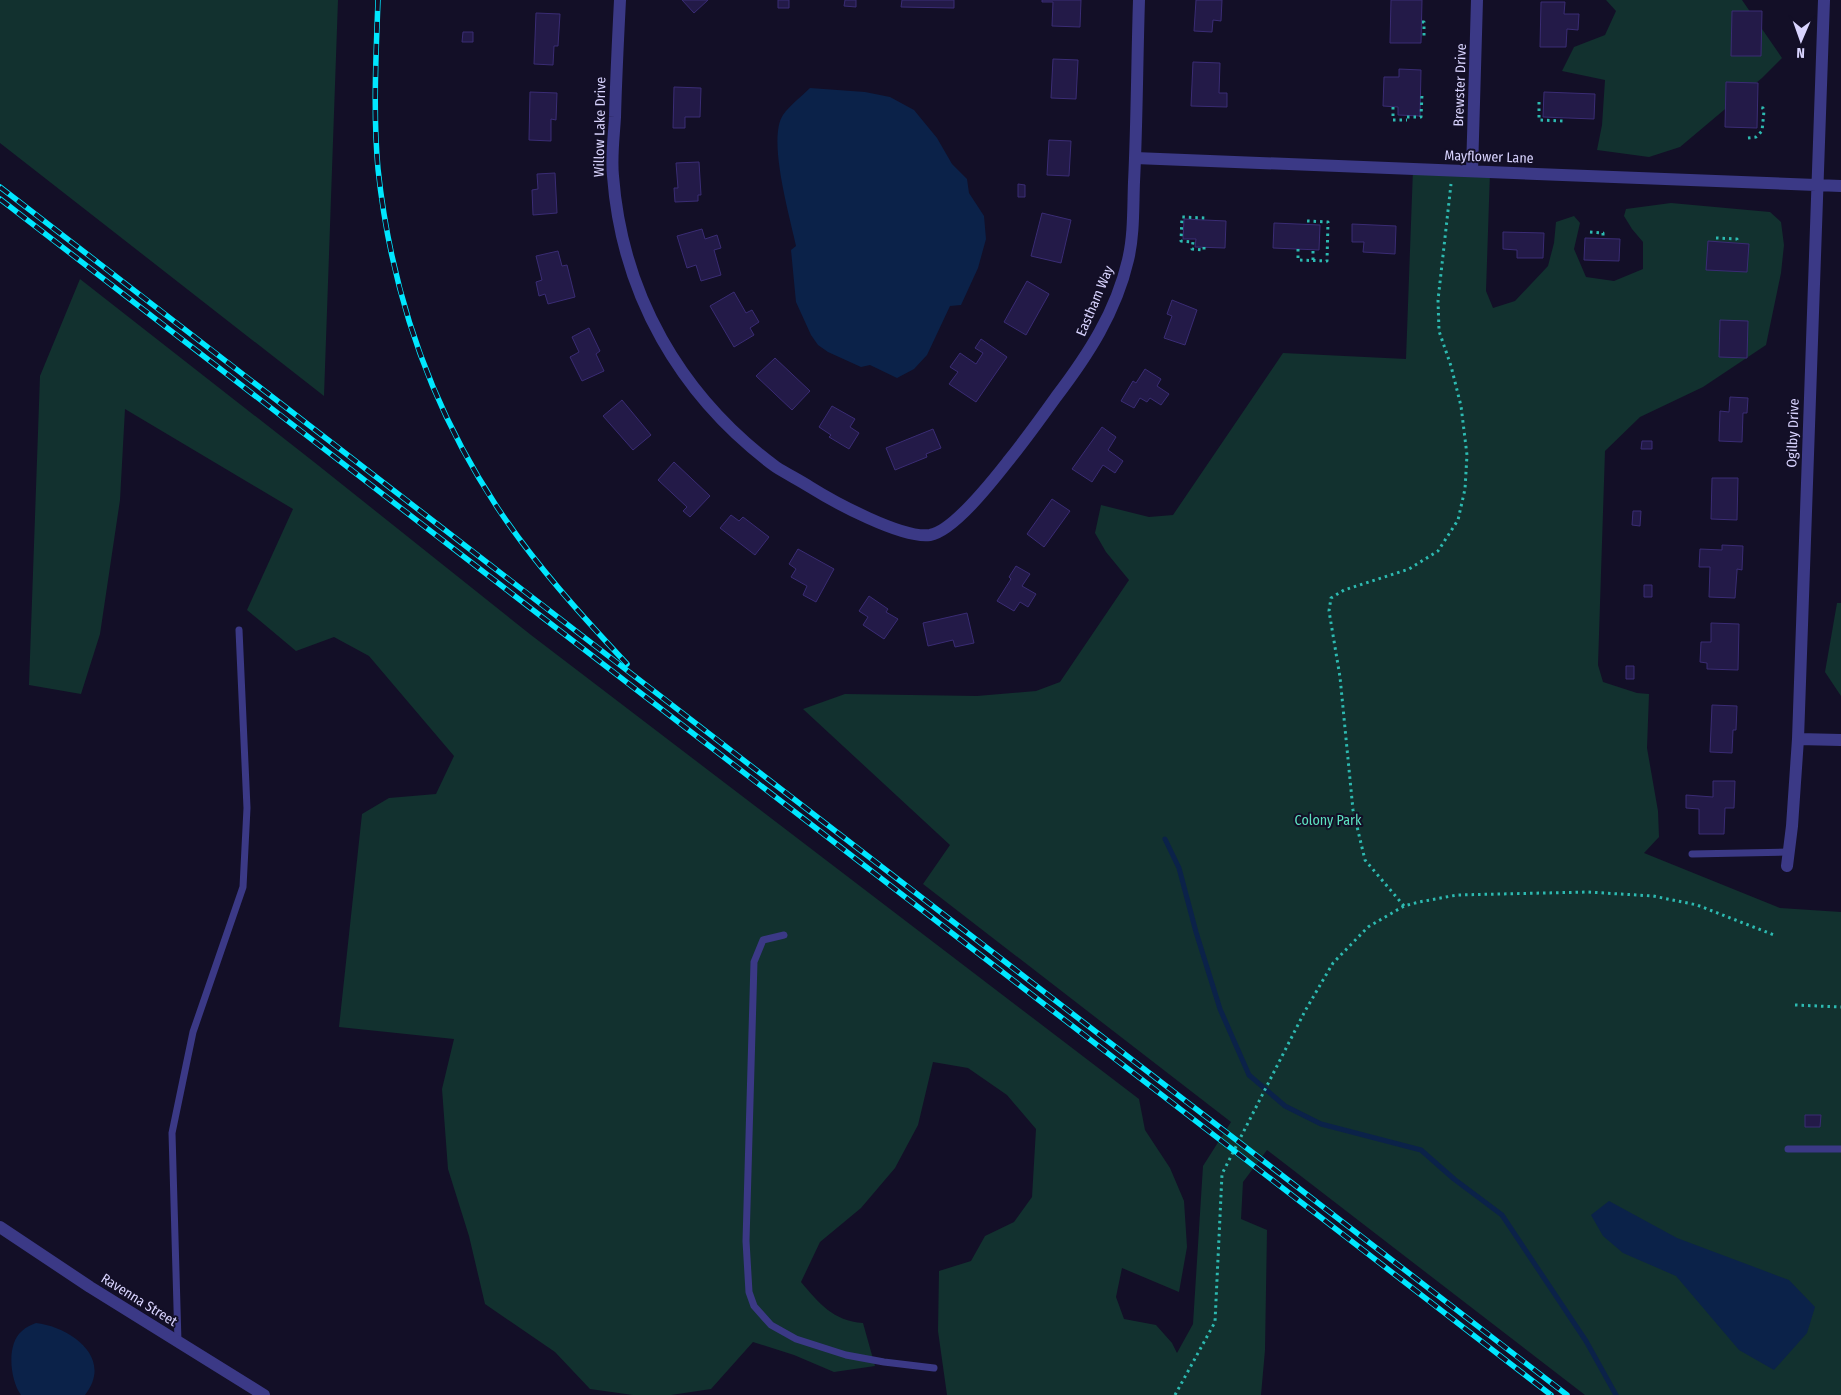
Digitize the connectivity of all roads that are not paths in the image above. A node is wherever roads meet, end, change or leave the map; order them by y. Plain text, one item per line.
1 (620, 0) edge
2 (1138, 0) edge
3 (1478, 0) edge
4 (1824, 0) edge
5 (1135, 158) junction
6 (1472, 171) junction
7 (1816, 186) junction
8 (1841, 186) edge
9 (914, 534) joint
10 (239, 630) dead end
11 (1798, 739) junction
12 (1841, 740) edge
13 (1789, 852) junction
14 (1692, 854) dead end
15 (1787, 866) dead end
16 (784, 935) dead end
17 (1788, 1149) dead end
18 (1841, 1149) edge
19 (0, 1227) edge
20 (178, 1342) junction
21 (934, 1368) dead end
22 (264, 1395) edge

1 - 9 street, Willow Lake Drive
2 - 5 street, Eastham Way
3 - 6 street, Brewster Drive
4 - 7 street, Ogilby Drive
5 - 6 street, Mayflower Lane
5 - 9 street, Eastham Way
6 - 7 street, Mayflower Lane
7 - 8 street, Mayflower Lane
7 - 11 street, Ogilby Drive
10 - 20 lane
11 - 12 street
11 - 13 street, Ogilby Drive
13 - 14 lane
13 - 15 street, Ogilby Drive
16 - 21 lane
17 - 18 lane
19 - 20 street, Ravenna Street
20 - 22 street, Ravenna Street

